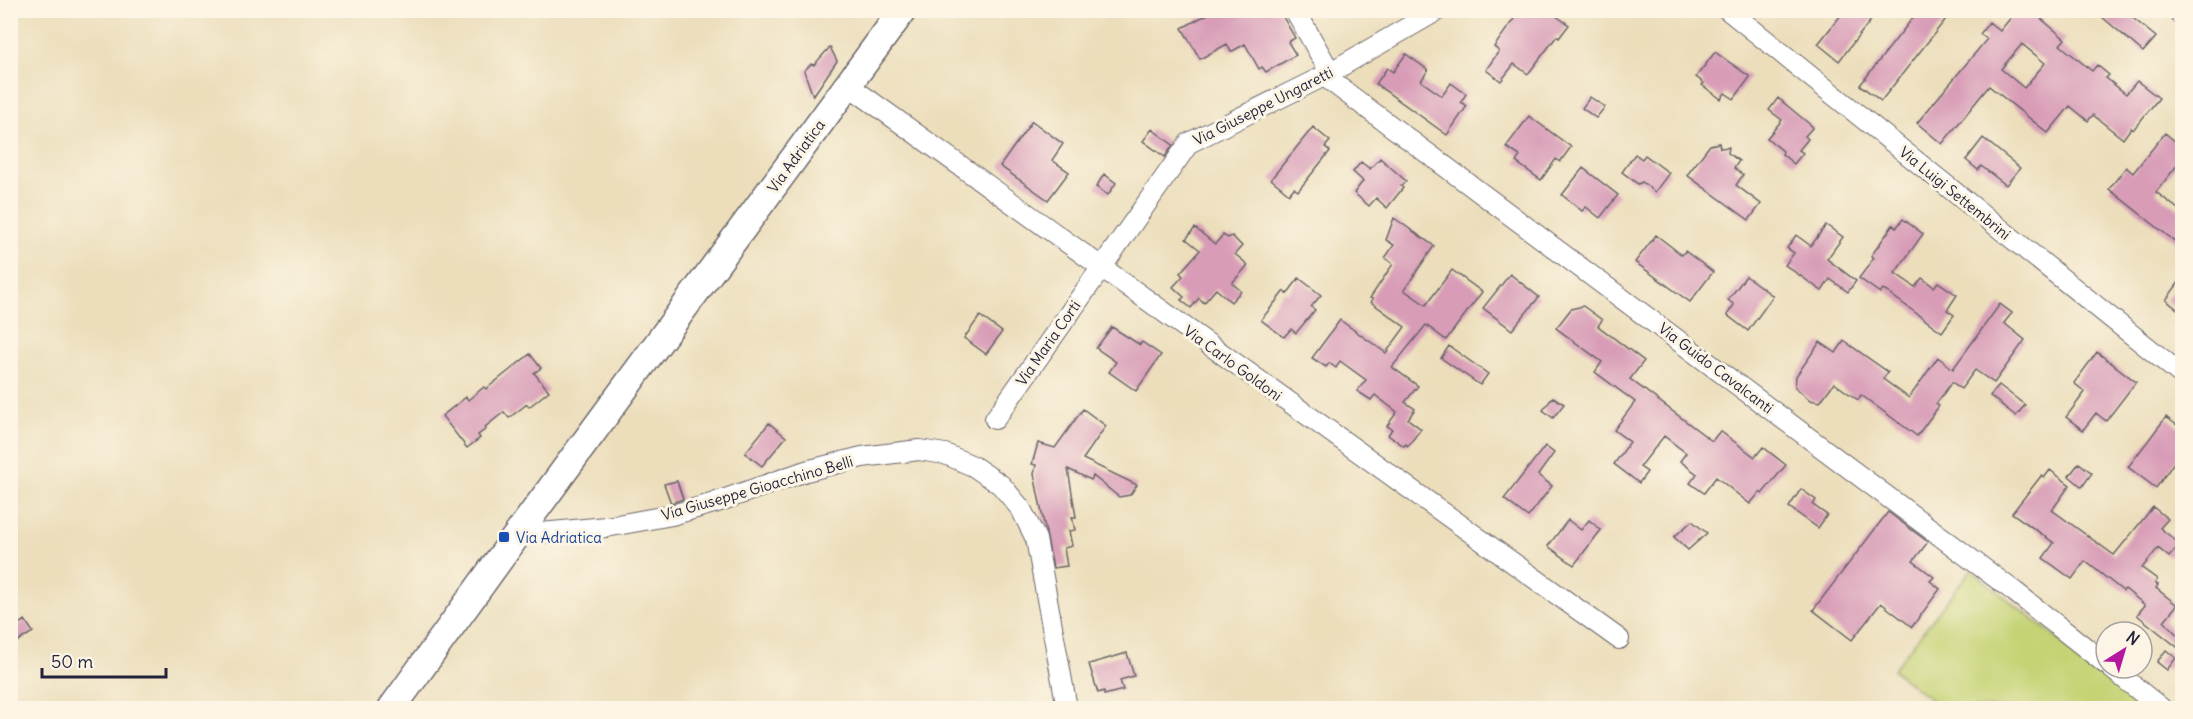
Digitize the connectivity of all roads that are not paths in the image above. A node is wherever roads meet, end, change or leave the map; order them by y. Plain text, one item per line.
1 (903, 10) edge
2 (1295, 10) edge
3 (1438, 10) edge
4 (1728, 10) edge
5 (2176, 10) edge
6 (2182, 15) edge
7 (1327, 74) junction
8 (848, 85) junction
9 (1101, 268) junction
10 (2182, 375) edge
11 (995, 419) dead end
12 (522, 528) junction
13 (1619, 639) dead end
14 (2094, 654) edge
15 (2126, 680) edge
16 (392, 708) edge
17 (1067, 708) edge
18 (2161, 708) edge

1 - 8 street, Via Adriatica
2 - 7 street
3 - 7 street, Via Giuseppe Ungaretti
4 - 10 street, Via Luigi Settembrini
5 - 6 street
7 - 9 street, Via Giuseppe Ungaretti
7 - 14 street, Via Guido Cavalcanti
8 - 9 street, Via Carlo Goldoni
8 - 12 street, Via Adriatica
9 - 11 street, Via Maria Corti
9 - 13 street, Via Carlo Goldoni
12 - 16 street, Via Adriatica
12 - 17 street, Via Giuseppe Gioacchino Belli
15 - 18 street

